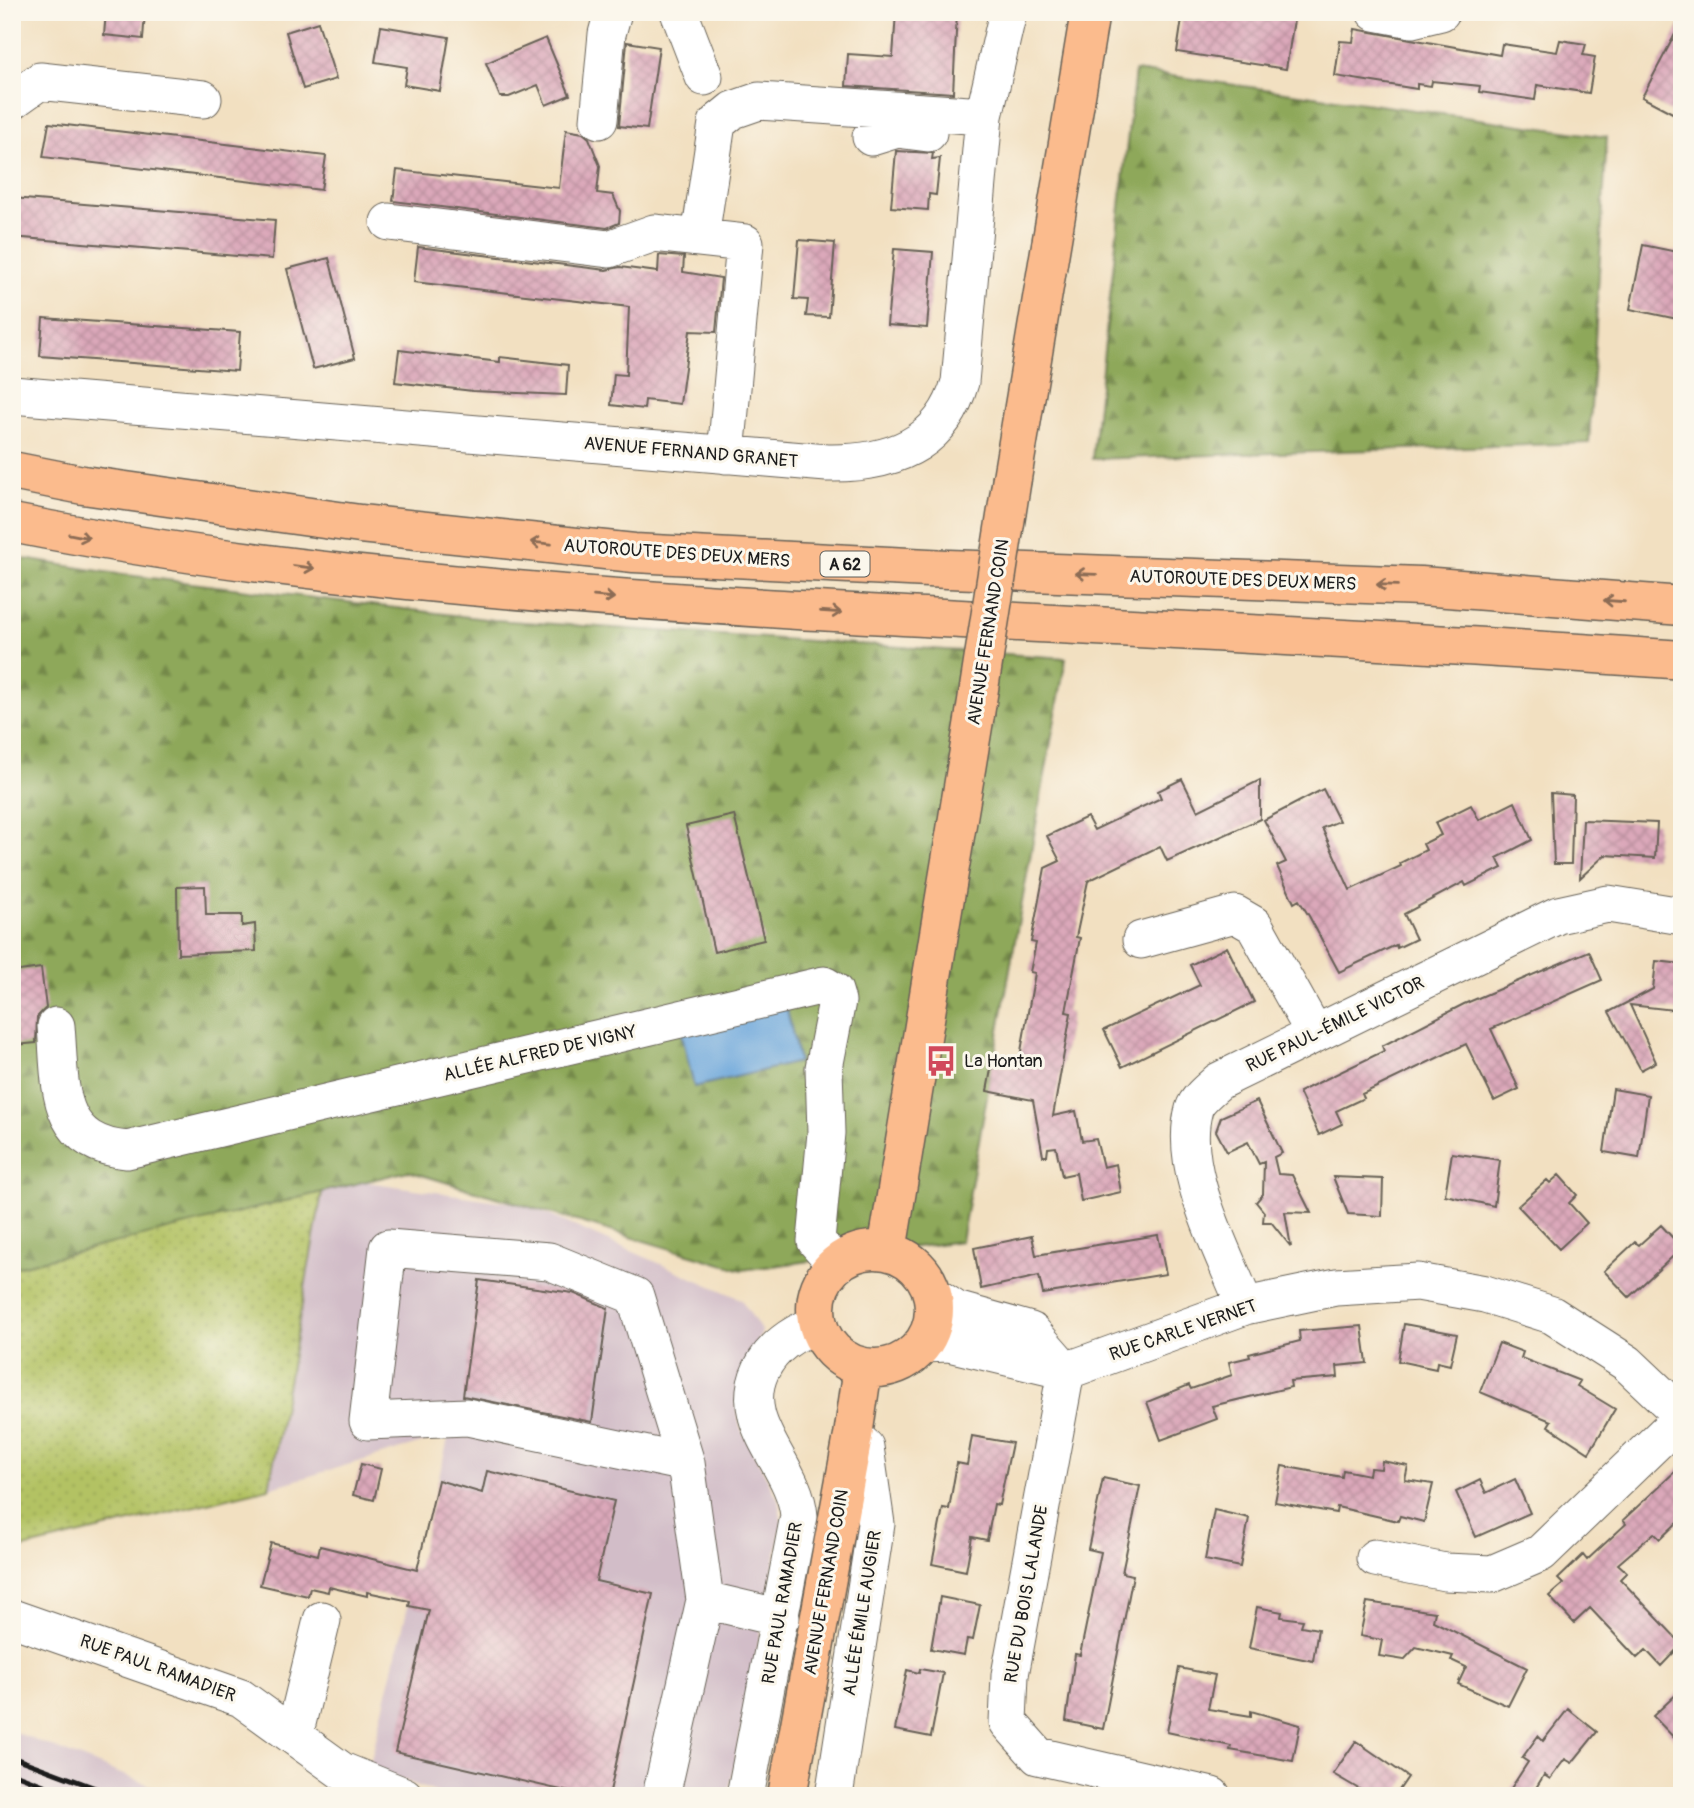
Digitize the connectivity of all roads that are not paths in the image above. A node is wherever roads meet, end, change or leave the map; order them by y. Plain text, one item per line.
1 (613, 12) edge
2 (679, 12) edge
3 (1008, 12) edge
4 (1090, 12) edge
5 (1375, 12) edge
6 (1441, 12) edge
7 (704, 77) dead end
8 (203, 99) dead end
9 (12, 101) edge
10 (599, 120) dead end
11 (983, 128) junction
12 (871, 137) dead end
13 (389, 222) dead end
14 (700, 237) junction
15 (12, 395) edge
16 (726, 455) junction
17 (12, 471) edge
18 (12, 523) edge
19 (1682, 606) edge
20 (1682, 660) edge
21 (1682, 916) edge
22 (1141, 940) dead end
23 (57, 1026) dead end
24 (1315, 1034) junction
25 (887, 1251) junction
26 (837, 1265) junction
27 (933, 1294) junction
28 (1245, 1306) junction
29 (818, 1324) junction
30 (923, 1345) junction
31 (863, 1367) junction
32 (1066, 1371) junction
33 (1682, 1416) edge
34 (853, 1436) junction
35 (685, 1463) junction
36 (1375, 1558) dead end
37 (705, 1600) junction
38 (12, 1618) edge
39 (781, 1618) junction
40 (322, 1620) dead end
41 (294, 1736) junction
42 (404, 1796) edge
43 (661, 1796) edge
44 (745, 1796) edge
45 (787, 1796) edge
46 (834, 1796) edge
47 (1212, 1796) edge

1 - 10 street
2 - 7 street
3 - 11 street, AVENUE FERNAND GRANET
4 - 25 main road, AVENUE FERNAND COIN, bridge
5 - 6 street
8 - 9 street
11 - 12 street
11 - 14 street
11 - 16 street, AVENUE FERNAND GRANET
13 - 14 street
14 - 16 street
15 - 16 street, AVENUE FERNAND GRANET
19 -> 17 main road, AUTOROUTE DES DEUX MERS / A 62
18 -> 20 main road
21 - 24 street, RUE PAUL-ÉMILE VICTOR
22 - 24 street
23 - 26 street, ALLÉE ALFRED DE VIGNY
24 - 28 street, RUE PAUL-ÉMILE VICTOR
25 - 26 main road
25 - 27 main road
26 - 29 main road
27 - 30 main road
27 - 32 street
28 - 32 street, RUE CARLE VERNET
28 - 33 street, RUE CARLE VERNET
29 - 31 main road
29 - 39 street, RUE PAUL RAMADIER
30 - 31 main road
30 - 32 street
31 - 34 main road, AVENUE FERNAND COIN
32 - 47 street, RUE DU BOIS LALANDE
33 - 36 street
34 - 45 main road, AVENUE FERNAND COIN
34 - 46 street, ALLÉE ÉMILE AUGIER
35 - 35 street
35 - 37 street
37 - 39 street
37 - 43 street
38 - 41 street, RUE PAUL RAMADIER
39 - 44 street, RUE PAUL RAMADIER
40 - 41 street
41 - 42 street, RUE PAUL RAMADIER

